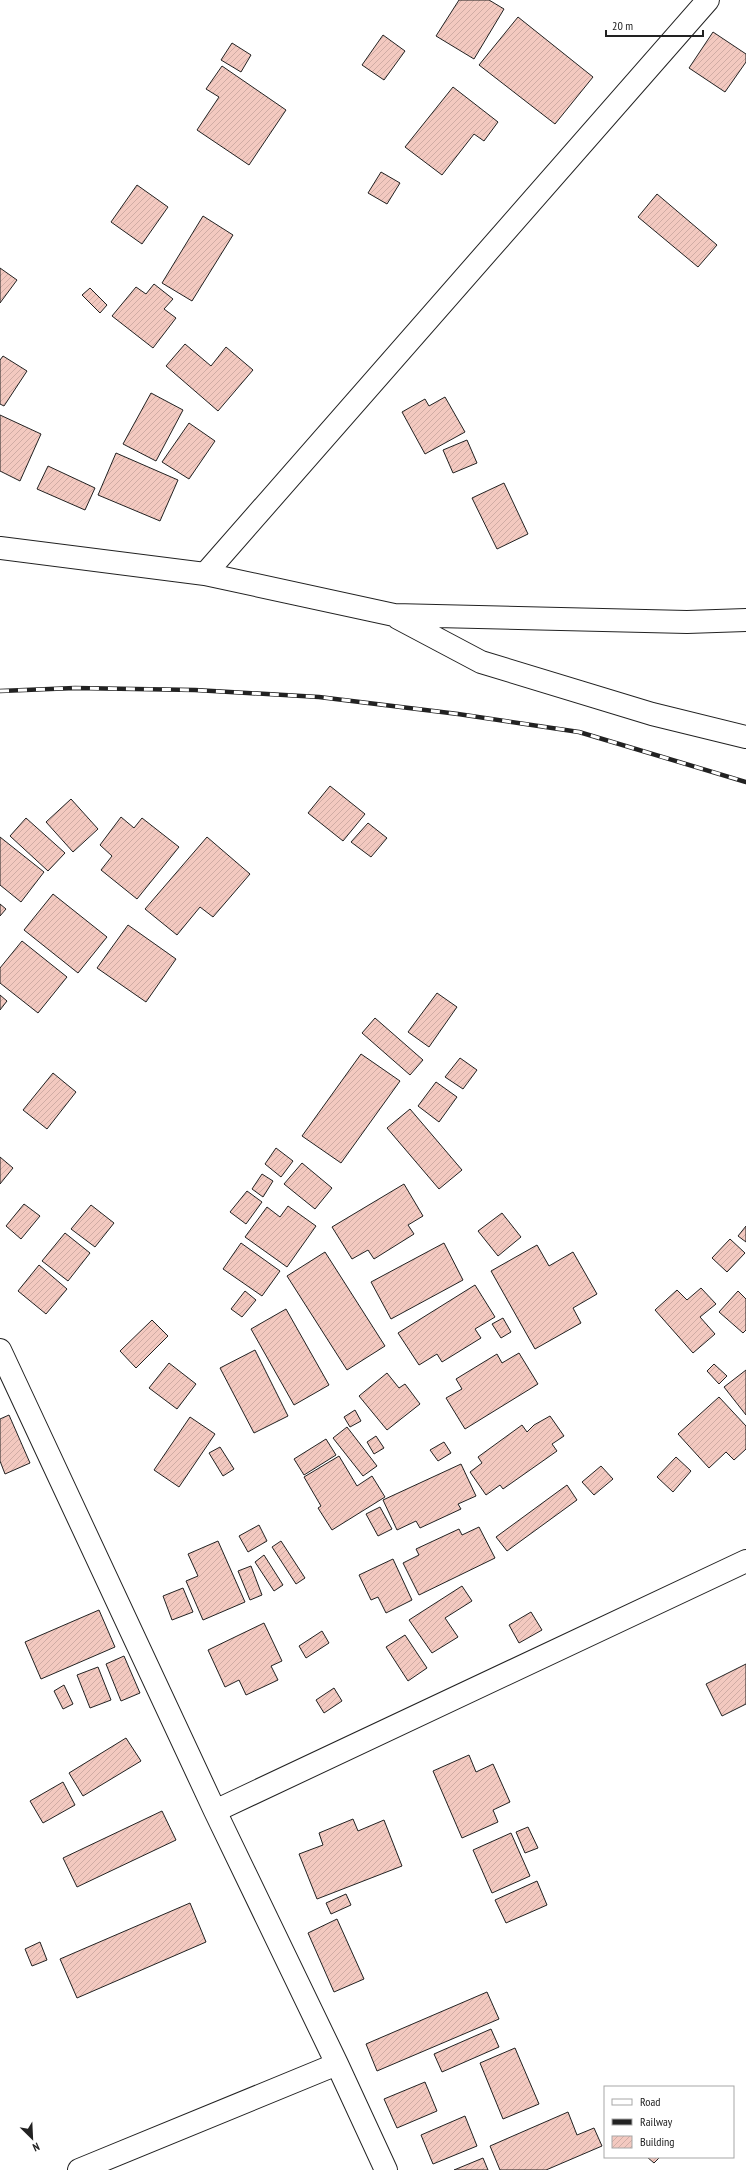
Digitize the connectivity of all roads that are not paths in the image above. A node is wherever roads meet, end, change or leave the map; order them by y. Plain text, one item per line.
1 (708, 0) edge
2 (0, 548) edge
3 (205, 574) junction
4 (394, 615) junction
5 (746, 620) edge
6 (746, 737) edge
7 (0, 1350) edge
8 (746, 1561) edge
9 (214, 1811) junction
10 (337, 2064) junction
11 (79, 2170) edge
12 (386, 2170) edge

1 - 3 street
2 - 3 street
3 - 4 street
4 - 5 street
4 - 6 street
7 - 9 street
8 - 9 street
9 - 10 street
10 - 11 street
10 - 12 street

